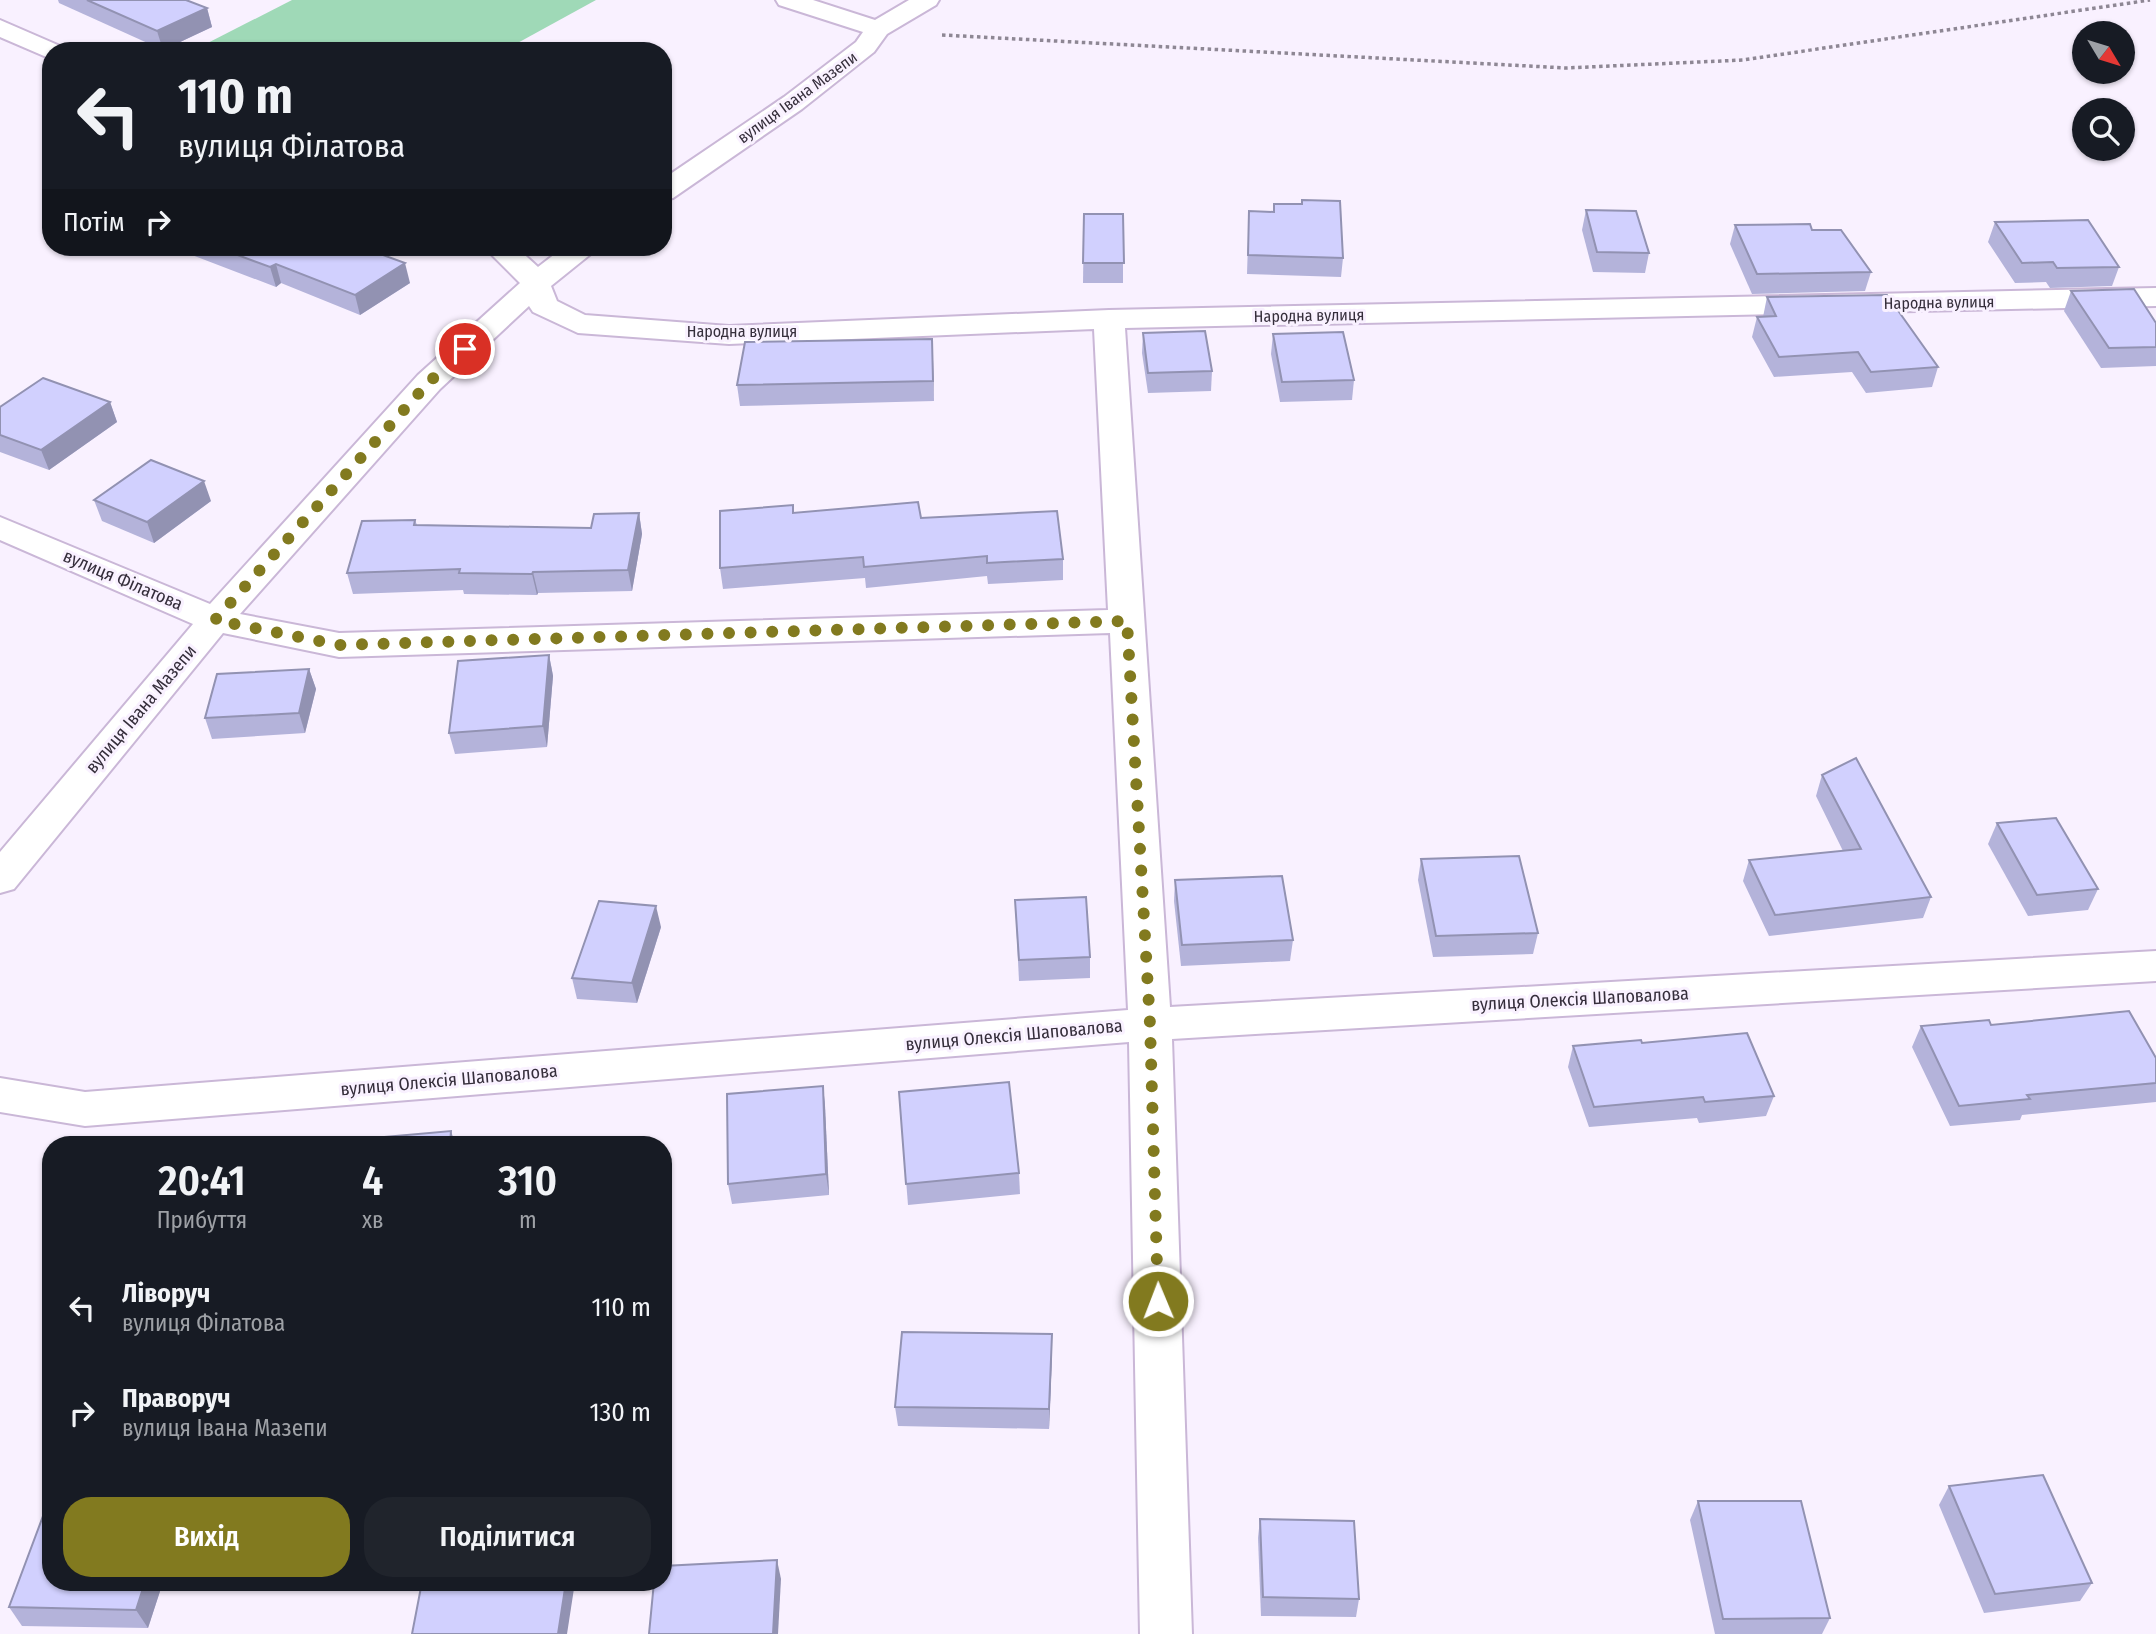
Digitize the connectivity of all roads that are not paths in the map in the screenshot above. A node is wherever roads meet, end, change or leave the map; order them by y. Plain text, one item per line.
1 (788, 0) edge
2 (927, 0) edge
3 (0, 28) edge
4 (878, 29) junction
5 (42, 47) edge
6 (672, 186) edge
7 (510, 256) edge
8 (571, 256) edge
9 (537, 283) junction
10 (2156, 297) edge
11 (1109, 319) junction
12 (0, 527) edge
13 (215, 620) junction
14 (1127, 621) junction
15 (0, 879) edge
16 (2156, 966) edge
17 (1150, 1024) junction
18 (0, 1095) edge
19 (1166, 1634) edge

1 - 4 street
2 - 4 street, вулиця Івана Мазепи
3 - 5 street
4 - 6 street, вулиця Івана Мазепи
7 - 9 street, Народна вулиця
8 - 9 street, вулиця Івана Мазепи
9 - 11 street, Народна вулиця
9 - 13 street, вулиця Івана Мазепи
10 - 11 street, Народна вулиця
11 - 14 street
12 - 13 street, вулиця Філатова
13 - 14 street, вулиця Філатова
13 - 15 street, вулиця Івана Мазепи
14 - 17 street
16 - 17 street, вулиця Олексія Шаповалова
17 - 18 street, вулиця Олексія Шаповалова
17 - 19 street

